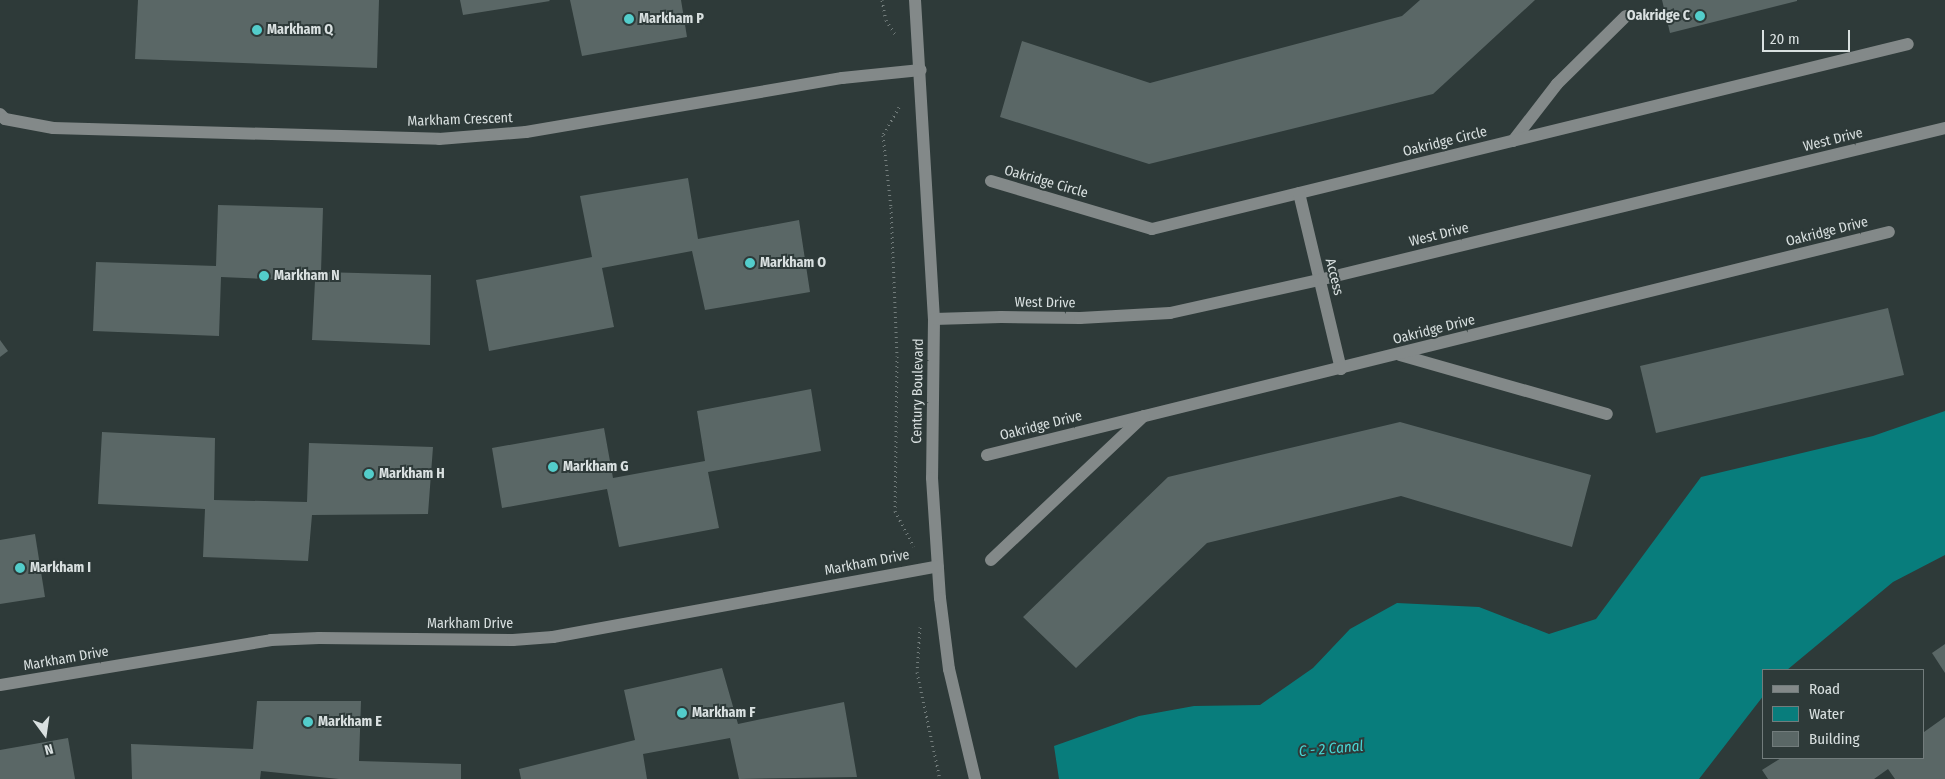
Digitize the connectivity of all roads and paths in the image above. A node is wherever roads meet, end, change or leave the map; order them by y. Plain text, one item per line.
1 (882, 0) edge
2 (915, 0) edge
3 (1626, 16) dead end
4 (899, 40) dead end
5 (1908, 44) dead end
6 (921, 70) junction
7 (899, 107) dead end
8 (0, 114) edge
9 (1945, 128) edge
10 (1513, 141) junction
11 (991, 181) dead end
12 (1298, 193) junction
13 (1889, 232) dead end
14 (1319, 280) junction
15 (934, 319) junction
16 (1399, 354) junction
17 (1341, 369) junction
18 (1607, 414) dead end
19 (1145, 415) junction
20 (986, 455) dead end
21 (915, 549) dead end
22 (991, 560) dead end
23 (938, 566) junction
24 (920, 623) dead end
25 (0, 685) edge
26 (940, 779) edge
27 (974, 779) edge

1 - 4 path
2 - 6 street, Century Boulevard
3 - 10 street
5 - 10 street, Oakridge Circle
6 - 8 street, Markham Crescent
6 - 15 street, Century Boulevard
7 - 21 path
9 - 14 street, West Drive
10 - 12 street, Oakridge Circle
11 - 12 street, Oakridge Circle
12 - 14 street, Access
13 - 16 street, Oakridge Drive
14 - 15 street, West Drive
14 - 17 street, Access
15 - 23 street, Century Boulevard
16 - 17 street, Oakridge Drive
16 - 18 street
17 - 19 street, Oakridge Drive
19 - 20 street, Oakridge Drive
19 - 22 street
23 - 25 street, Markham Drive
23 - 27 street, Century Boulevard
24 - 26 path

